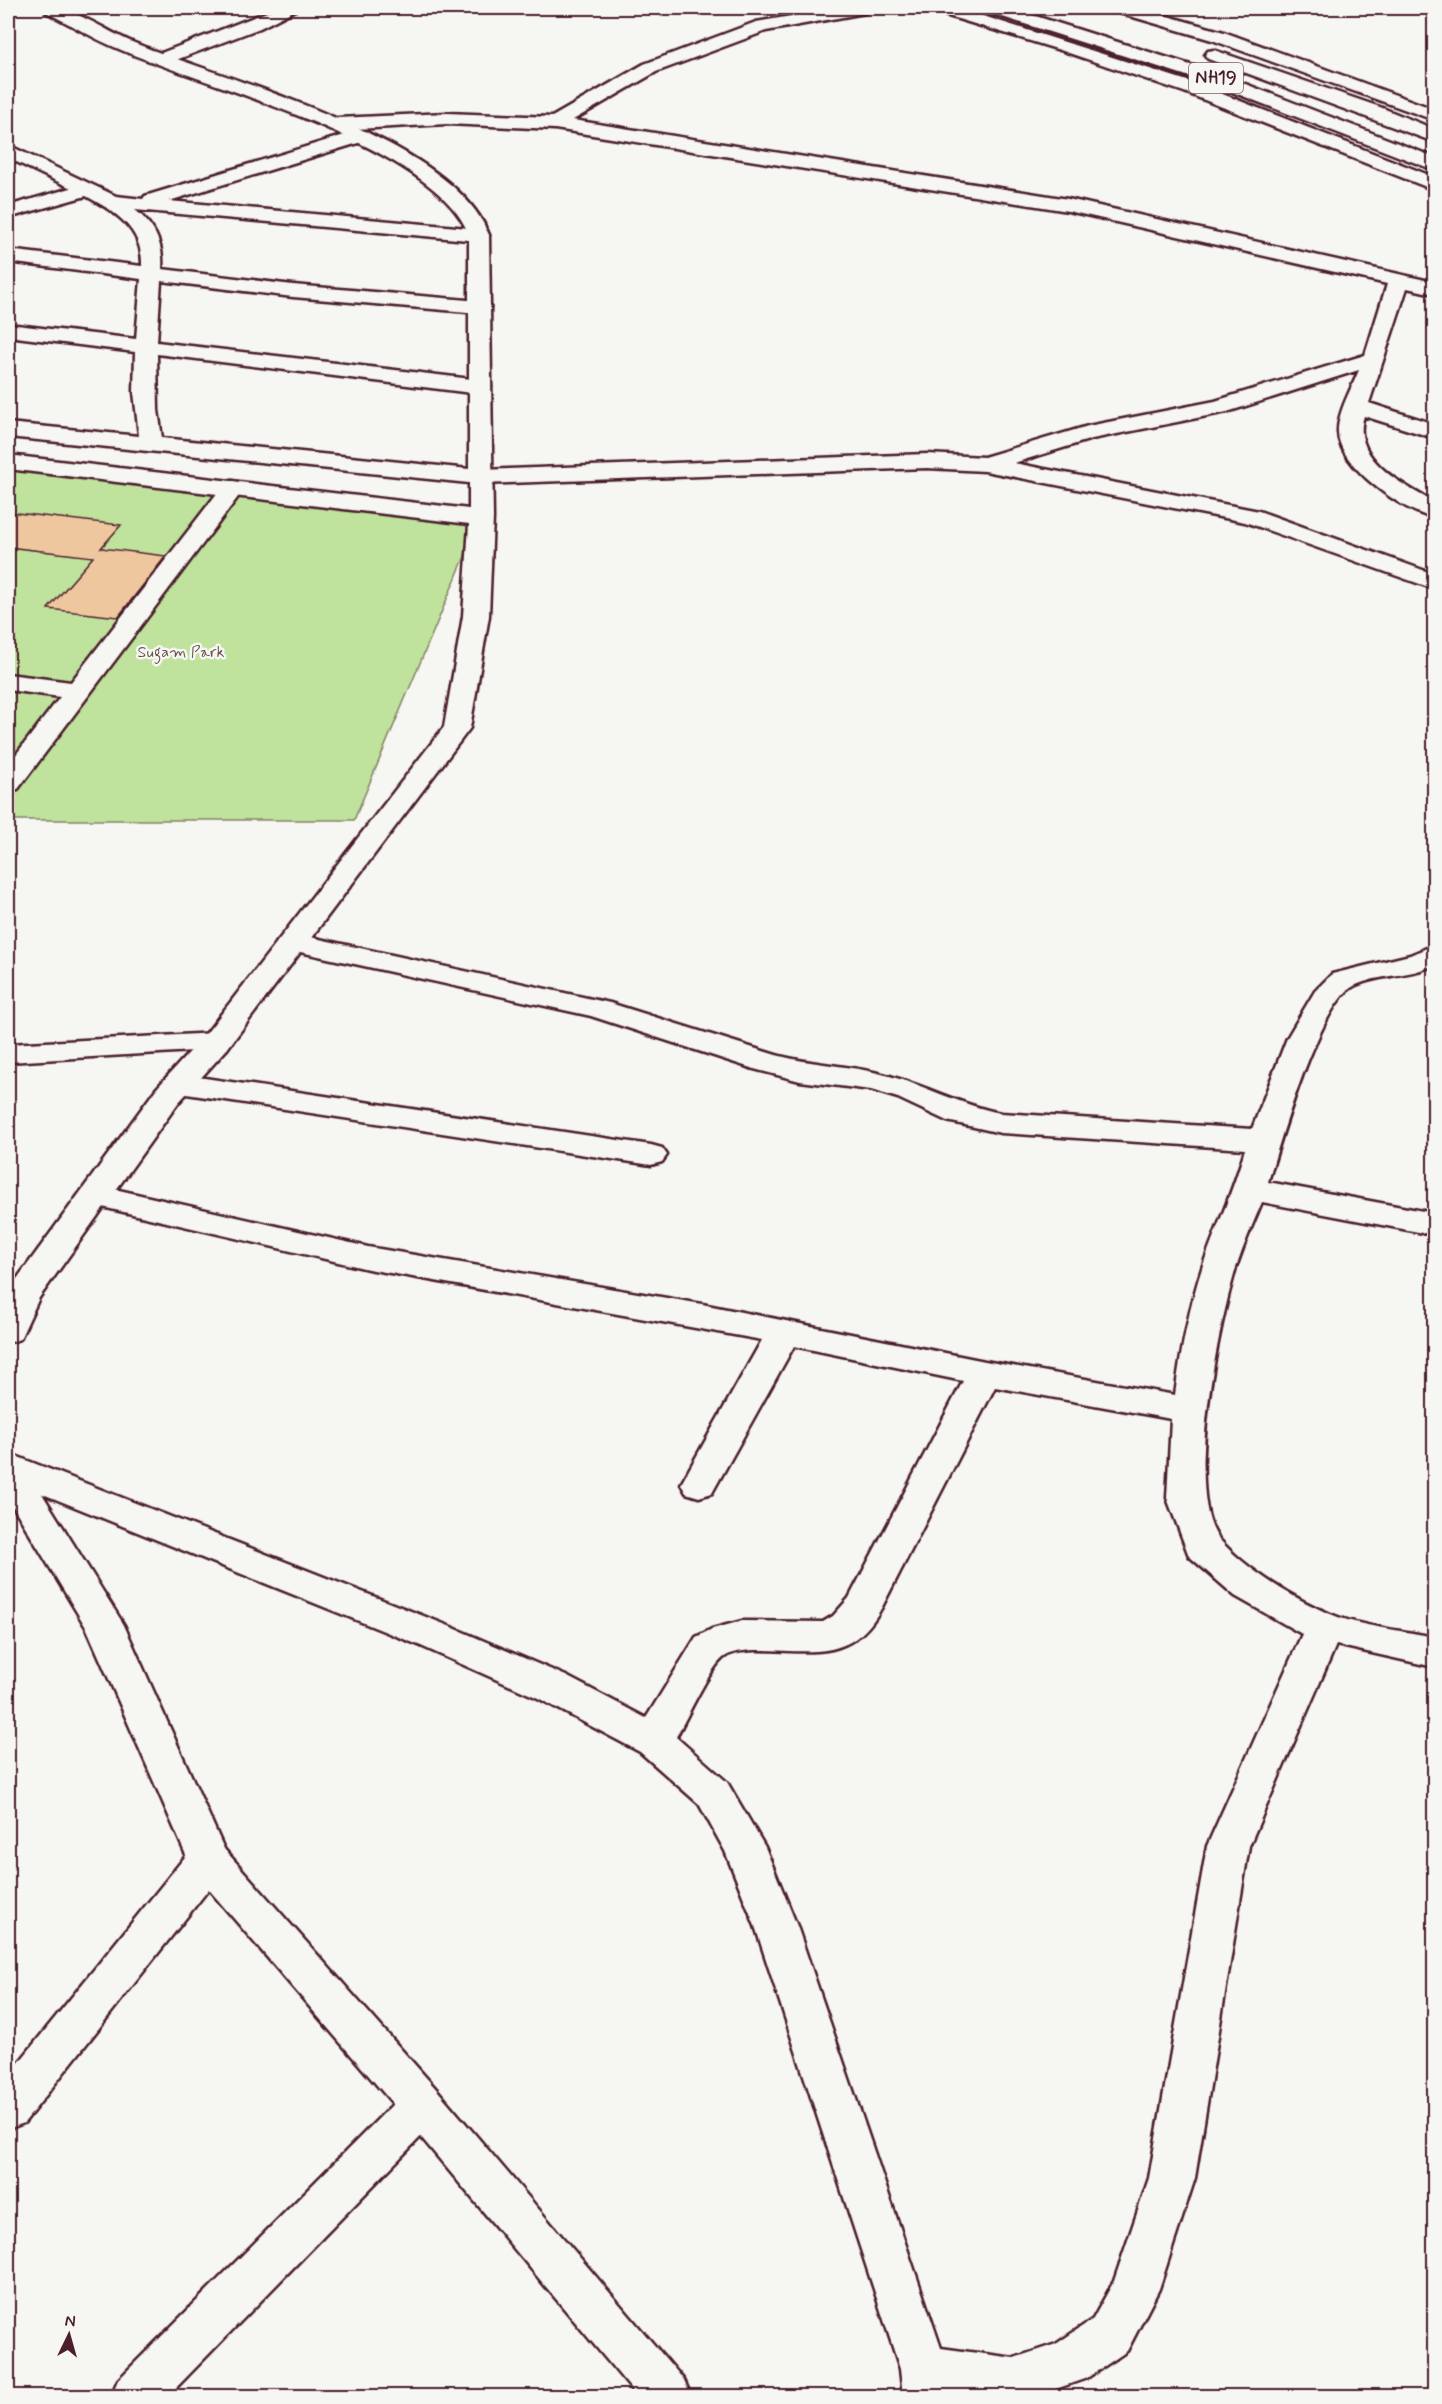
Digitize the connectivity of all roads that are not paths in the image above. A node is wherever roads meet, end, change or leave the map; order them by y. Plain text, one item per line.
1 (57, 8) edge
2 (290, 8) edge
3 (865, 8) edge
4 (941, 8) edge
5 (993, 8) edge
6 (1170, 13) edge
7 (1116, 14) edge
8 (162, 59) junction
9 (1434, 115) edge
10 (555, 123) junction
11 (338, 124) junction
12 (362, 136) junction
13 (1434, 136) edge
14 (8, 151) edge
15 (1434, 164) edge
16 (1434, 184) edge
17 (85, 190) junction
18 (112, 202) junction
19 (135, 204) junction
20 (8, 212) edge
21 (479, 235) junction
22 (8, 256) edge
23 (153, 273) junction
24 (1398, 281) junction
25 (1434, 288) edge
26 (479, 307) junction
27 (8, 330) edge
28 (147, 348) junction
29 (1373, 359) junction
30 (480, 387) junction
31 (1357, 406) junction
32 (8, 430) edge
33 (1434, 431) edge
34 (153, 446) junction
35 (8, 462) edge
36 (985, 464) junction
37 (479, 477) junction
38 (233, 488) junction
39 (1434, 511) edge
40 (481, 518) junction
41 (1434, 582) edge
42 (8, 682) edge
43 (78, 691) junction
44 (8, 783) edge
45 (292, 942) junction
46 (1434, 954) edge
47 (216, 1042) junction
48 (8, 1053) edge
49 (178, 1084) junction
50 (1264, 1140) junction
51 (651, 1155) dead end
52 (1250, 1189) junction
53 (97, 1196) junction
54 (1434, 1224) edge
55 (8, 1331) edge
56 (784, 1332) junction
57 (985, 1373) junction
58 (1190, 1410) junction
59 (8, 1467) edge
60 (699, 1484) dead end
61 (1324, 1628) junction
62 (1434, 1652) edge
63 (654, 1741) junction
64 (208, 1859) junction
65 (422, 2105) junction
66 (8, 2109) edge
67 (925, 2383) edge
68 (135, 2397) edge
69 (667, 2397) edge

1 - 8 main road
2 - 8 main road
3 - 10 main road
4 - 16 main road
5 - 15 main road, NH19
6 - 7 main road
6 - 9 main road
7 - 13 main road, NH19
8 - 11 main road
10 - 11 main road
10 - 24 main road
11 - 12 main road
12 - 19 main road
12 - 21 main road
14 - 17 main road
17 - 18 main road
17 - 20 main road
18 - 19 main road
18 - 23 main road
19 - 21 main road
21 - 26 main road
22 - 23 main road
23 - 26 main road
23 - 28 main road
24 - 25 main road
24 - 29 main road
26 - 30 main road
27 - 28 main road
28 - 30 main road
28 - 34 main road
29 - 31 main road
29 - 36 main road
30 - 37 main road
31 - 33 main road
31 - 39 main road
32 - 34 main road
34 - 37 main road
35 - 38 main road
36 - 37 main road
36 - 41 main road
37 - 40 main road
38 - 40 main road
38 - 43 main road
40 - 45 main road
42 - 43 main road
43 - 44 main road
45 - 47 main road
45 - 50 main road
46 - 50 main road
47 - 48 main road
47 - 49 main road
49 - 51 main road
49 - 53 main road
50 - 52 main road
52 - 54 main road
52 - 58 main road
53 - 55 main road
53 - 56 main road
56 - 57 main road
56 - 60 main road
57 - 58 main road
57 - 63 main road
58 - 61 main road
59 - 63 main road
59 - 64 main road
61 - 62 main road
61 - 67 main road
63 - 67 main road
64 - 65 main road
64 - 66 main road
65 - 68 main road
65 - 69 main road

